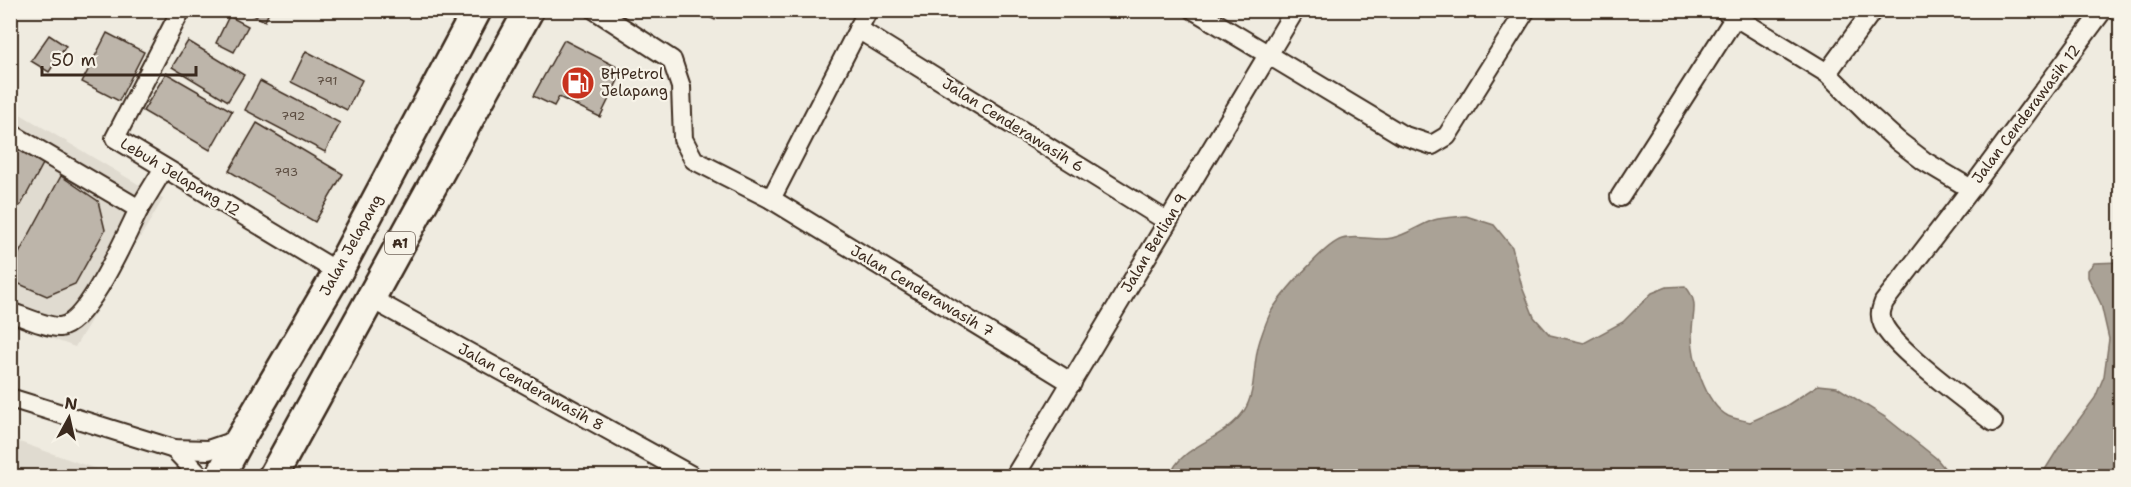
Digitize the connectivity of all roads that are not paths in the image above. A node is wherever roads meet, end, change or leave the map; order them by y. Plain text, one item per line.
1 (181, 10) edge
2 (477, 10) edge
3 (529, 10) edge
4 (595, 10) edge
5 (868, 10) edge
6 (1194, 10) edge
7 (1295, 10) edge
8 (1526, 10) edge
9 (1873, 10) edge
10 (2103, 10) edge
11 (1729, 14) edge
12 (858, 30) junction
13 (1268, 54) junction
14 (1827, 73) junction
15 (10, 132) edge
16 (164, 168) junction
17 (1971, 189) junction
18 (1620, 197) dead end
19 (771, 199) junction
20 (140, 209) junction
21 (1167, 221) junction
22 (338, 272) junction
23 (370, 298) junction
24 (10, 312) edge
25 (1072, 383) junction
26 (10, 398) edge
27 (1993, 422) dead end
28 (240, 439) junction
29 (174, 449) junction
30 (200, 477) edge
31 (220, 477) edge
32 (273, 477) edge
33 (692, 477) edge
34 (1015, 477) edge

1 - 16 street, Lebuh Jelapang 12
2 - 22 main road, Jalan Jelapang
3 - 23 main road, A1
4 - 19 street, Jalan Cenderawasih 7
5 - 12 street
6 - 13 street
7 - 13 street, Jalan Berlian 9
8 - 13 street
9 - 14 street
10 - 17 street, Jalan Cenderawasih 12
11 - 14 street
11 - 18 street
12 - 19 street
12 - 21 street, Jalan Cenderawasih 6
13 - 21 street, Jalan Berlian 9
14 - 17 street
15 - 20 street
16 - 20 street
16 - 22 street, Lebuh Jelapang 12
17 - 27 street, Jalan Cenderawasih 12
19 - 25 street, Jalan Cenderawasih 7
20 - 24 street
21 - 25 street, Jalan Berlian 9
22 - 28 main road, Jalan Jelapang
23 - 32 main road, A1
23 - 33 street, Jalan Cenderawasih 8
25 - 34 street, Jalan Berlian 9
26 - 29 street
28 - 29 street
28 - 31 main road, Jalan Jelapang
29 - 30 street

